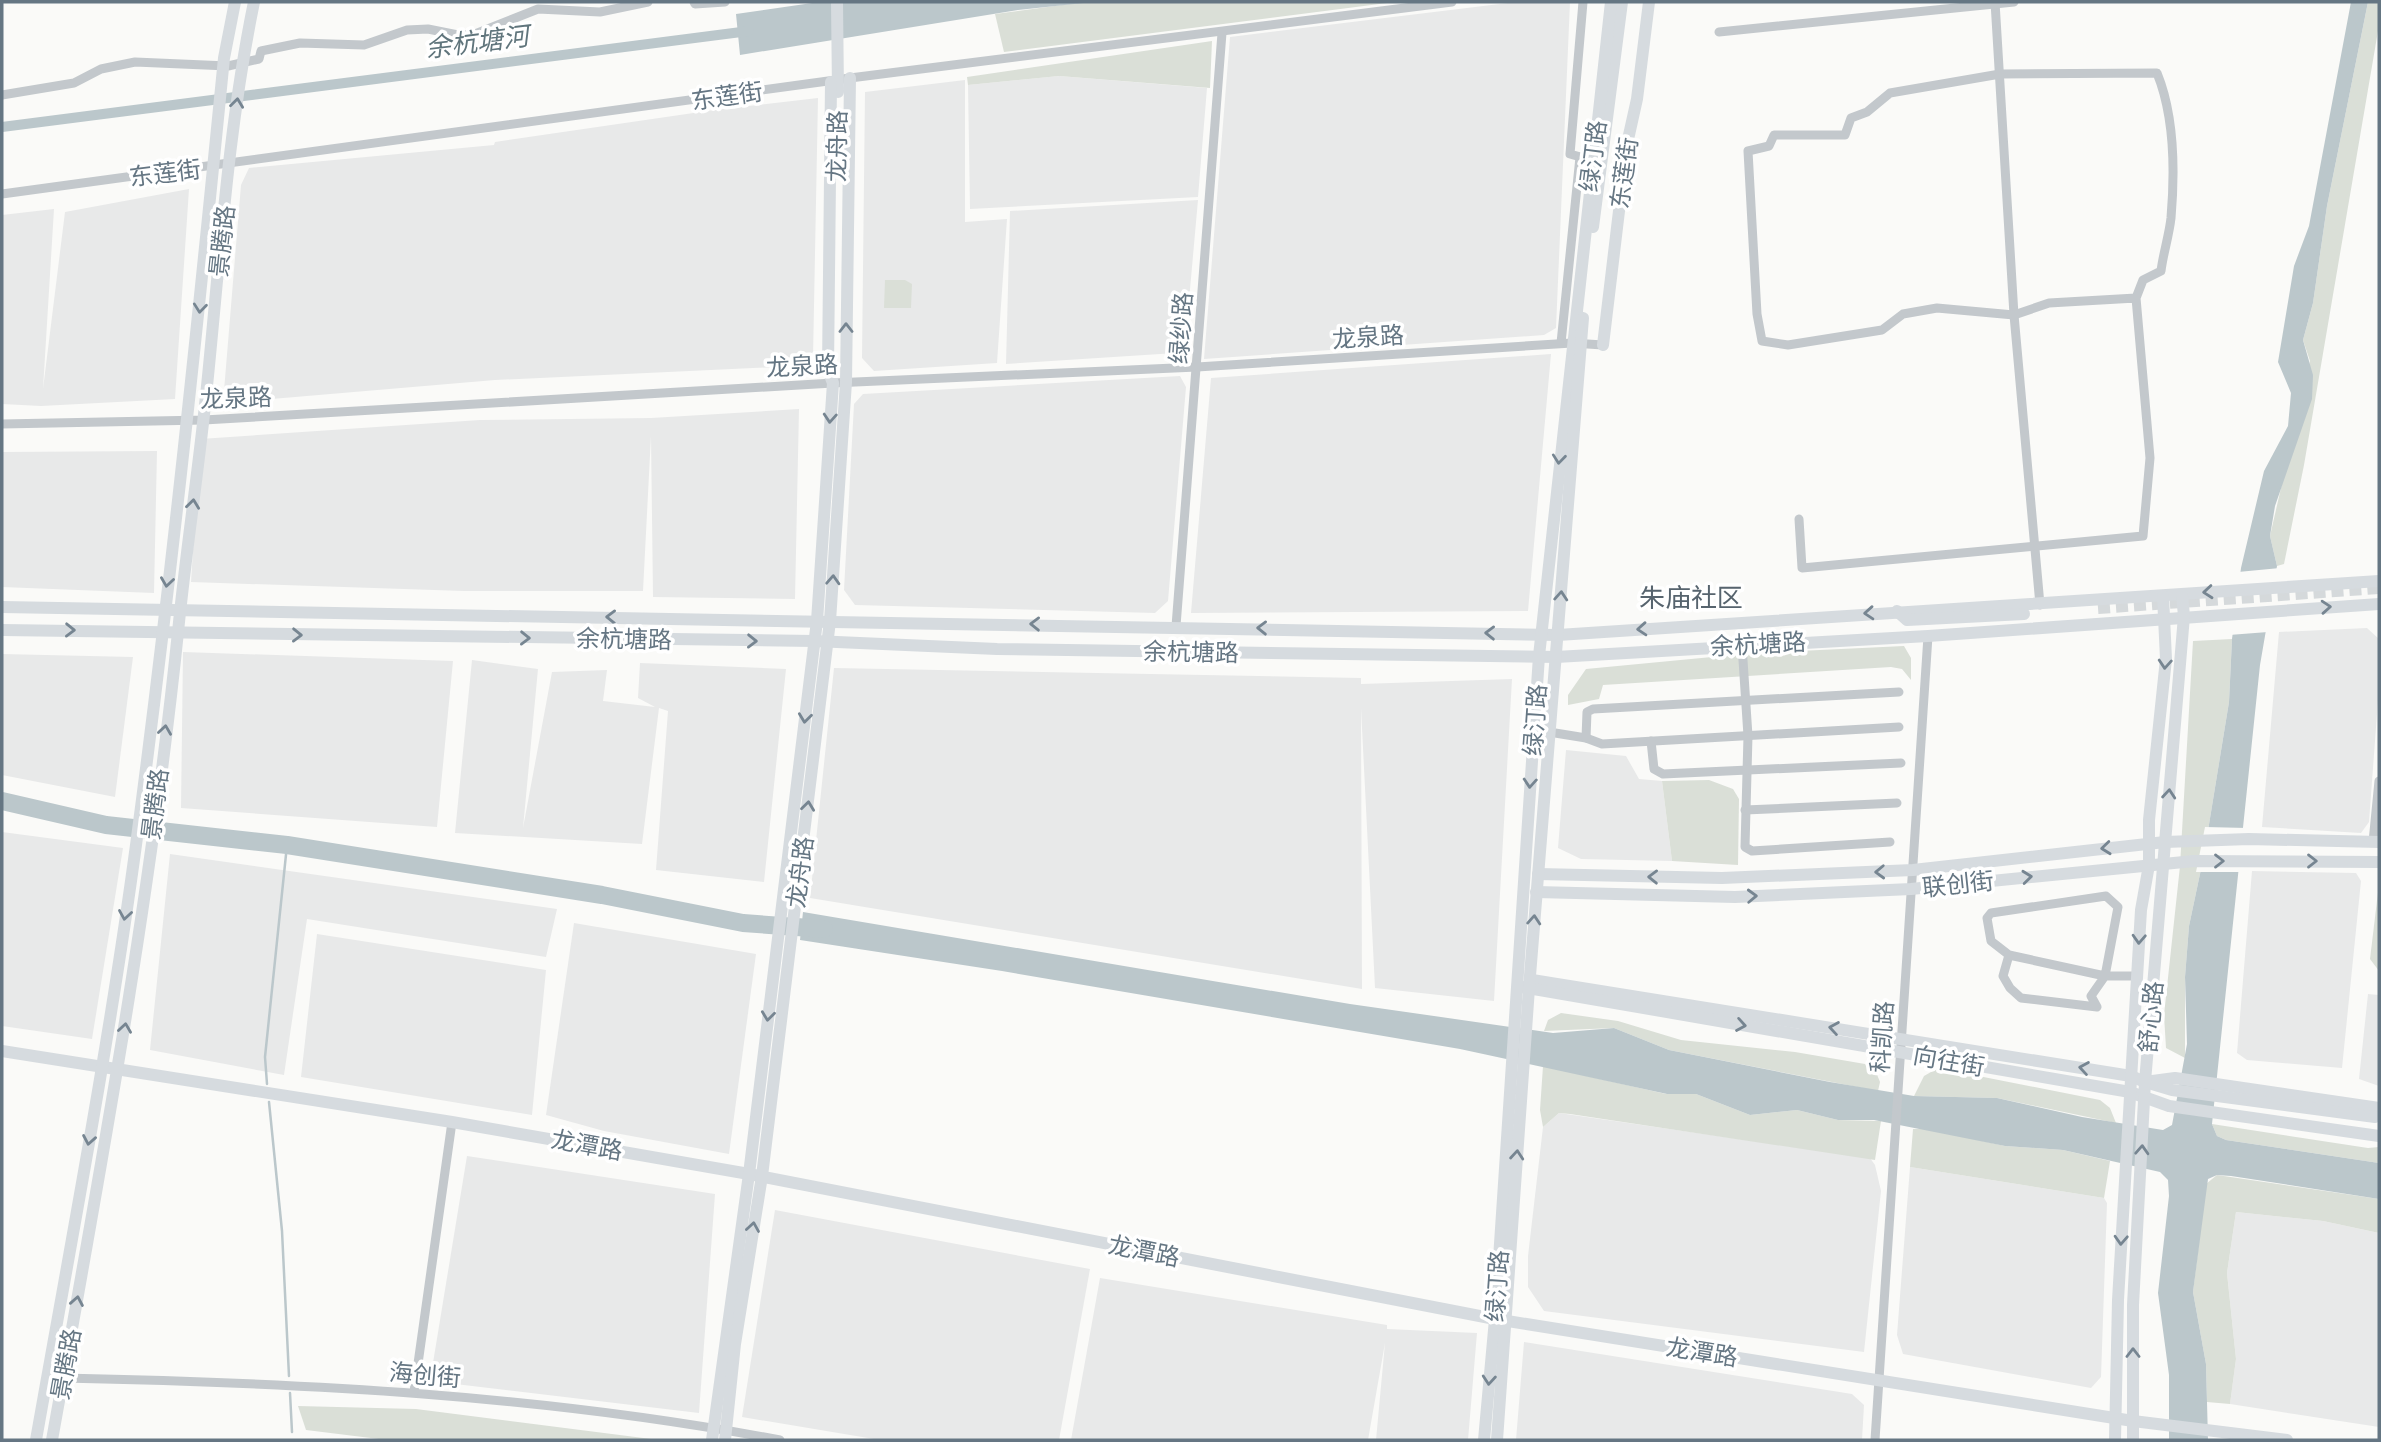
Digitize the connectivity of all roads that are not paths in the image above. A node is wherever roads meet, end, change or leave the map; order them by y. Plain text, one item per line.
1 (235, 2) edge
2 (254, 2) edge
3 (649, 2) edge
4 (694, 2) edge
5 (727, 2) edge
6 (735, 2) edge
7 (837, 2) edge
8 (1452, 2) edge
9 (1583, 2) edge
10 (1611, 2) edge
11 (1622, 2) edge
12 (1649, 2) edge
13 (1995, 2) edge
14 (2014, 2) edge
15 (1720, 32) dead end
16 (1222, 33) junction
17 (2000, 74) junction
18 (850, 78) junction
19 (831, 82) junction
20 (2, 95) edge
21 (230, 158) junction
22 (1586, 159) junction
23 (214, 160) junction
24 (2, 194) edge
25 (836, 291) junction
26 (2136, 298) junction
27 (846, 300) junction
28 (828, 309) junction
29 (2014, 315) junction
30 (1571, 343) junction
31 (1603, 345) joint
32 (1197, 367) junction
33 (840, 383) junction
34 (189, 419) junction
35 (204, 420) junction
36 (2, 424) edge
37 (1799, 519) dead end
38 (2035, 548) junction
39 (2379, 581) edge
40 (2182, 595) junction
41 (2163, 596) junction
42 (2379, 604) edge
43 (2040, 605) junction
44 (2, 607) edge
45 (163, 610) junction
46 (179, 610) junction
47 (1897, 611) junction
48 (2184, 616) junction
49 (2165, 617) junction
50 (824, 621) junction
51 (1176, 626) junction
52 (2, 630) edge
53 (161, 631) junction
54 (178, 632) junction
55 (1541, 635) junction
56 (1558, 635) junction
57 (1928, 636) junction
58 (1889, 638) junction
59 (821, 641) junction
60 (1742, 645) junction
61 (1539, 656) junction
62 (1556, 657) junction
63 (1899, 692) dead end
64 (1745, 701) junction
65 (1899, 727) dead end
66 (1549, 732) junction
67 (1748, 736) junction
68 (1586, 738) junction
69 (1651, 741) junction
70 (1901, 763) dead end
71 (1747, 770) junction
72 (2379, 781) edge
73 (1897, 803) dead end
74 (1745, 810) junction
75 (1890, 842) dead end
76 (2165, 842) junction
77 (2376, 842) edge
78 (2148, 844) junction
79 (2379, 862) edge
80 (2164, 863) junction
81 (2149, 864) junction
82 (1913, 870) junction
83 (1538, 874) junction
84 (1911, 889) junction
85 (1536, 892) junction
86 (2009, 956) junction
87 (2105, 976) junction
88 (2137, 976) junction
89 (1523, 983) junction
90 (1901, 1038) junction
91 (2, 1051) edge
92 (1900, 1052) junction
93 (1518, 1065) junction
94 (101, 1067) junction
95 (118, 1069) junction
96 (2131, 1076) junction
97 (2144, 1088) junction
98 (2130, 1092) junction
99 (2220, 1101) junction
100 (2377, 1112) edge
101 (452, 1122) junction
102 (2379, 1130) edge
103 (2379, 1136) edge
104 (755, 1175) junction
105 (1501, 1320) junction
106 (63, 1378) junction
107 (1880, 1380) junction
108 (414, 1392) junction
109 (2115, 1418) junction
110 (2133, 1421) junction
111 (719, 1435) edge
112 (36, 1440) edge
113 (52, 1440) edge
114 (780, 1440) edge
115 (1484, 1440) edge
116 (1497, 1440) edge
117 (1875, 1440) edge
118 (2115, 1440) edge
119 (2133, 1440) edge
120 (2287, 1440) edge

1 - 23 street, 景腾路
21 -> 2 street, 景腾路
3 - 20 street
4 - 5 street
5 - 6 street
7 - 25 street, 龙舟路
8 - 16 street, 东莲街
9 - 22 street, 东莲街
10 - 22 street, 绿汀路
11 - 30 street, 绿汀路
12 - 31 street, 东莲街
13 - 14 street
13 - 15 street
13 - 17 street
16 - 18 street, 东莲街
16 - 32 street, 绿纱路
17 - 26 street
17 - 29 street
17 - 29 street
18 - 19 street, 东莲街
18 - 27 street, 龙舟路
19 - 21 street, 东莲街
19 - 28 street, 龙舟路
21 - 23 street, 东莲街
21 - 35 street, 景腾路
22 - 30 street, 绿汀路
23 - 24 street, 东莲街
23 -> 34 street, 景腾路
25 - 27 street
25 - 28 street, 龙舟路
26 - 29 street
26 - 38 street
33 -> 27 street, 龙舟路
28 - 33 street, 龙舟路
29 - 38 street
30 - 31 street, 龙泉路
30 - 32 street, 龙泉路
30 -> 55 street, 绿汀路
56 -> 30 street, 绿汀路
32 - 33 street, 龙泉路
32 - 51 street, 绿纱路
33 - 35 street, 龙泉路
33 - 50 street, 龙舟路
34 - 35 street, 龙泉路
34 - 36 street, 龙泉路
34 -> 45 street, 景腾路
46 -> 35 street, 景腾路
37 - 38 street
38 - 43 street
39 -> 40 street, 余杭塘路
40 - 41 street, 余杭塘路
40 - 48 street, 舒心路
41 - 43 street, 余杭塘路
41 - 49 street, 舒心路
48 -> 42 street, 余杭塘路
43 - 47 street, 余杭塘路
44 - 45 street, 余杭塘路
45 - 46 street, 余杭塘路
45 - 53 street, 景腾路
50 -> 46 street, 余杭塘路
46 - 54 street, 景腾路
47 -> 56 street, 余杭塘路
47 - 58 street
48 - 49 street, 余杭塘路
76 -> 48 street, 舒心路
49 - 57 street, 余杭塘路
49 -> 78 street, 舒心路
51 -> 50 street, 余杭塘路
50 - 59 street, 龙舟路
55 -> 51 street, 余杭塘路
52 -> 53 street, 余杭塘路
53 - 54 street, 余杭塘路
53 -> 94 street, 景腾路
54 -> 59 street, 余杭塘路
95 -> 54 street, 景腾路
55 - 56 street, 余杭塘路
55 - 61 street, 绿汀路
56 - 62 street, 绿汀路
57 - 58 street, 余杭塘路
57 - 82 street, 科凯路
58 - 60 street, 余杭塘路
59 - 61 street, 余杭塘路
59 -> 104 street, 龙舟路
104 -> 59 street, 龙舟路
60 - 62 street, 余杭塘路
60 - 64 street
61 - 62 street, 余杭塘路
61 -> 89 street, 绿汀路
62 - 66 street, 绿汀路
63 - 64 street
64 - 67 street
64 - 68 street
65 - 67 street
66 - 68 street
66 - 83 street, 绿汀路
67 - 69 street
67 - 71 street
68 - 69 street
69 - 71 street
70 - 71 street
71 - 74 street
72 - 77 street
73 - 74 street
74 - 75 street
76 - 77 street, 联创街
76 - 78 street, 联创街
76 - 80 street, 舒心路
78 - 81 street, 舒心路
78 -> 82 street, 联创街
80 -> 79 street, 联创街
80 - 81 street, 联创街
80 - 97 street, 舒心路
84 -> 81 street, 联创街
81 -> 88 street, 舒心路
82 -> 83 street, 联创街
82 - 84 street, 科凯路
83 - 85 street, 绿汀路
85 -> 84 street, 联创街
84 - 90 street, 科凯路
89 -> 85 street, 绿汀路
86 - 87 street
86 - 87 street
86 - 87 street
87 - 88 street
88 - 96 street, 舒心路
90 -> 89 street, 向往街
89 -> 92 street, 向往街
89 - 93 street, 绿汀路
89 - 93 street, 绿汀路
90 - 92 street, 科凯路
96 -> 90 street, 向往街
91 - 94 street, 龙潭路
92 - 98 street, 向往街
92 - 107 street, 科凯路
93 - 105 street, 绿汀路
94 - 95 street, 龙潭路
94 -> 112 street, 景腾路
95 - 101 street, 龙潭路
106 -> 95 street, 景腾路
96 - 97 street, 向往街
96 - 98 street, 舒心路
97 - 98 street, 向往街
97 - 99 street
110 -> 97 street, 舒心路
98 -> 109 street, 舒心路
99 - 100 street
99 - 102 street
99 - 103 street
101 - 104 street, 龙潭路
101 - 108 street
104 - 105 street, 龙潭路
104 - 111 street, 龙舟路
105 - 107 street, 龙潭路
105 -> 115 street, 绿汀路
105 - 116 street, 绿汀路
106 - 108 street, 海创街
106 - 113 street, 景腾路
107 - 109 street, 龙潭路
107 - 117 street, 科凯路
108 - 111 street, 海创街
109 - 110 street, 龙潭路
109 - 118 street, 舒心路
110 - 119 street, 舒心路
110 - 120 street, 龙潭路
111 - 114 street, 海创街

